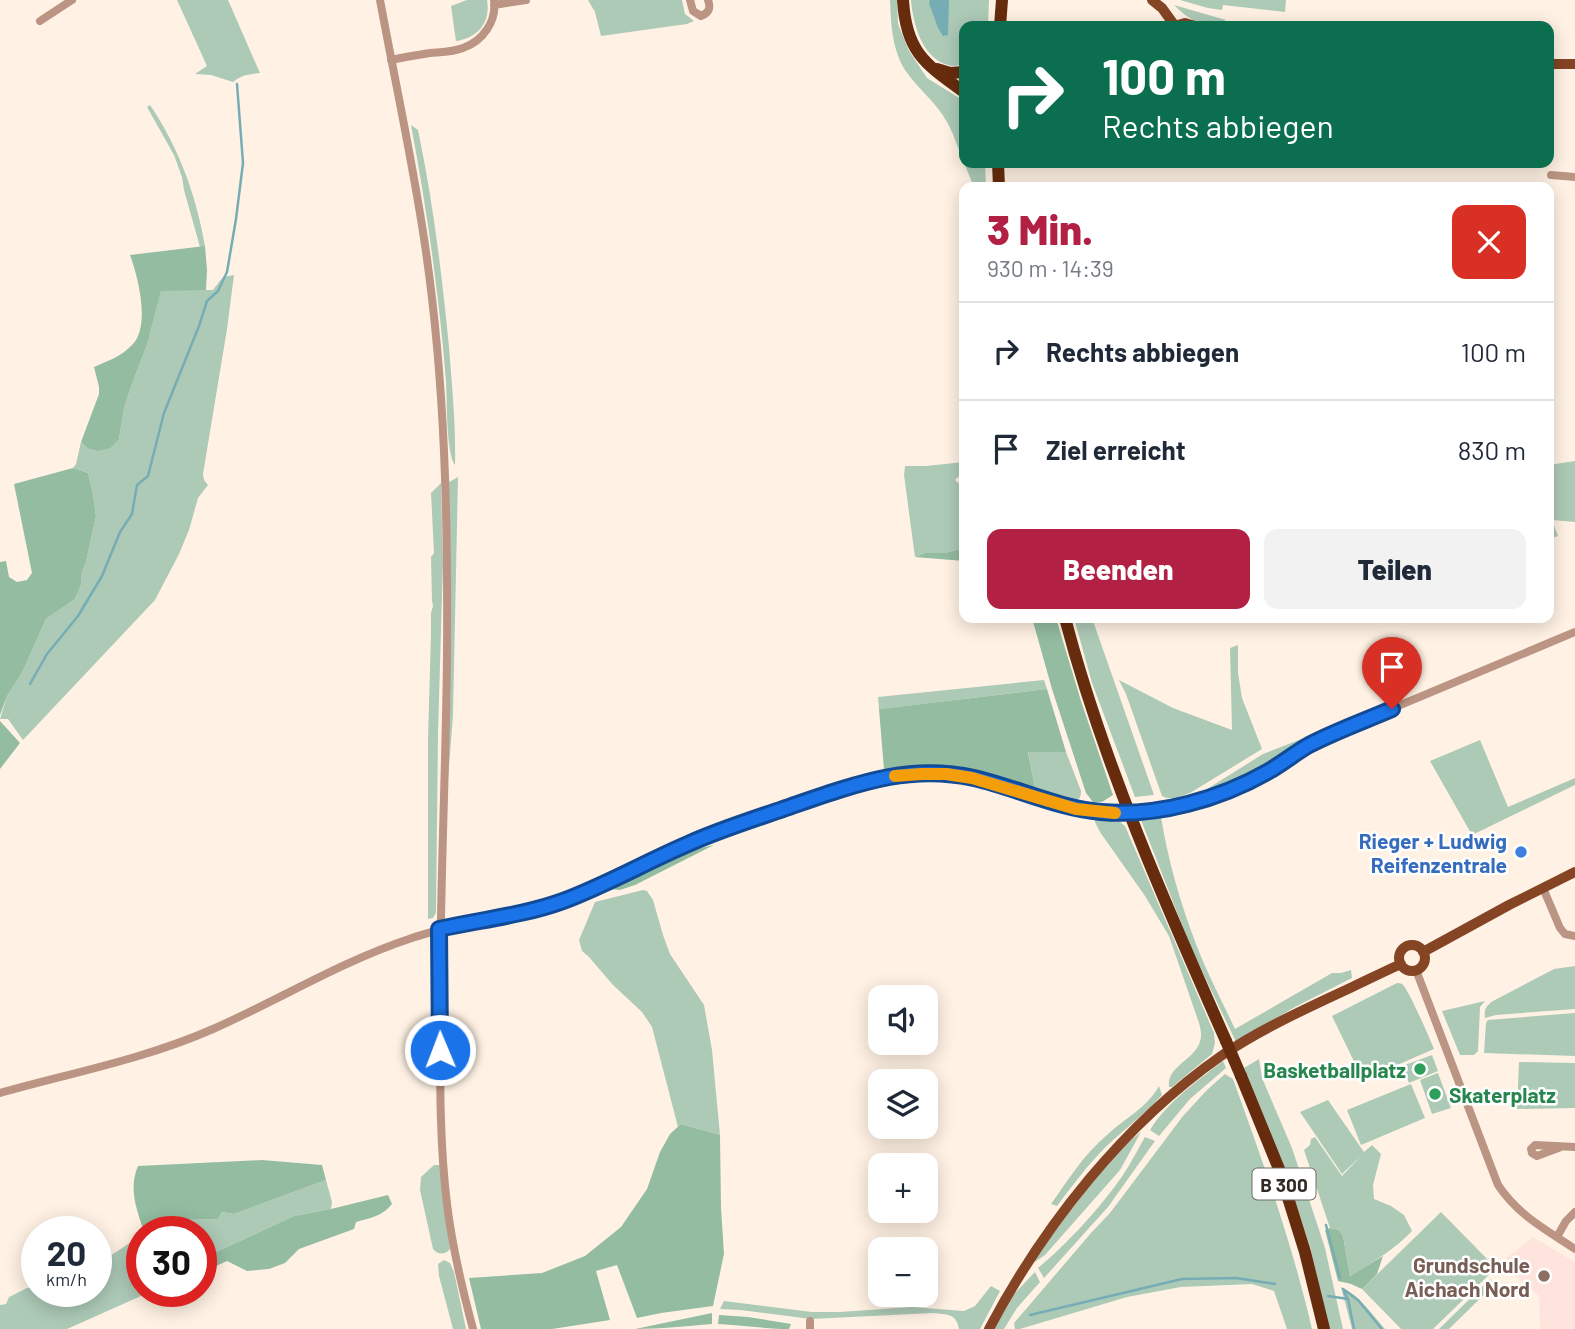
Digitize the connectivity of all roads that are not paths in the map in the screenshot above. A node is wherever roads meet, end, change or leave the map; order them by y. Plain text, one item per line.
1 (72, 0) edge
2 (380, 0) edge
3 (526, 0) edge
4 (690, 0) edge
5 (708, 0) edge
6 (903, 0) edge
7 (1003, 0) edge
8 (1152, 0) edge
9 (494, 2) edge
10 (40, 21) dead end
11 (1001, 21) edge
12 (1171, 21) edge
13 (391, 60) junction
14 (927, 64) junction
15 (1554, 64) edge
16 (1575, 64) edge
17 (959, 72) edge
18 (959, 89) edge
19 (1551, 175) dead end
20 (1575, 177) edge
21 (1066, 623) edge
22 (1575, 632) edge
23 (1575, 872) edge
24 (1543, 888) junction
25 (439, 929) junction
26 (1575, 936) edge
27 (1423, 952) junction
28 (1401, 964) junction
29 (1416, 970) junction
30 (0, 1093) edge
31 (1561, 1147) dead end
32 (1575, 1147) edge
33 (1575, 1212) edge
34 (1557, 1237) junction
35 (1575, 1249) edge
36 (473, 1329) edge
37 (989, 1329) edge
38 (1324, 1329) edge

1 - 10 street
2 - 13 street
3 - 9 street
4 - 5 street
6 - 14 highway
7 - 11 highway
8 - 12 main road
9 - 13 street
13 - 25 street
14 - 17 highway
14 - 18 highway
15 - 16 main road
19 - 20 street
21 - 38 highway, B 300, bridge
22 - 25 street, bridge
23 - 24 main road
24 - 26 street
24 - 27 main road
25 - 30 street
25 - 36 street
27 - 28 main road
27 - 29 main road
28 - 29 main road
28 - 37 main road
29 - 34 street
31 - 32 street
33 - 34 street
34 - 35 street

